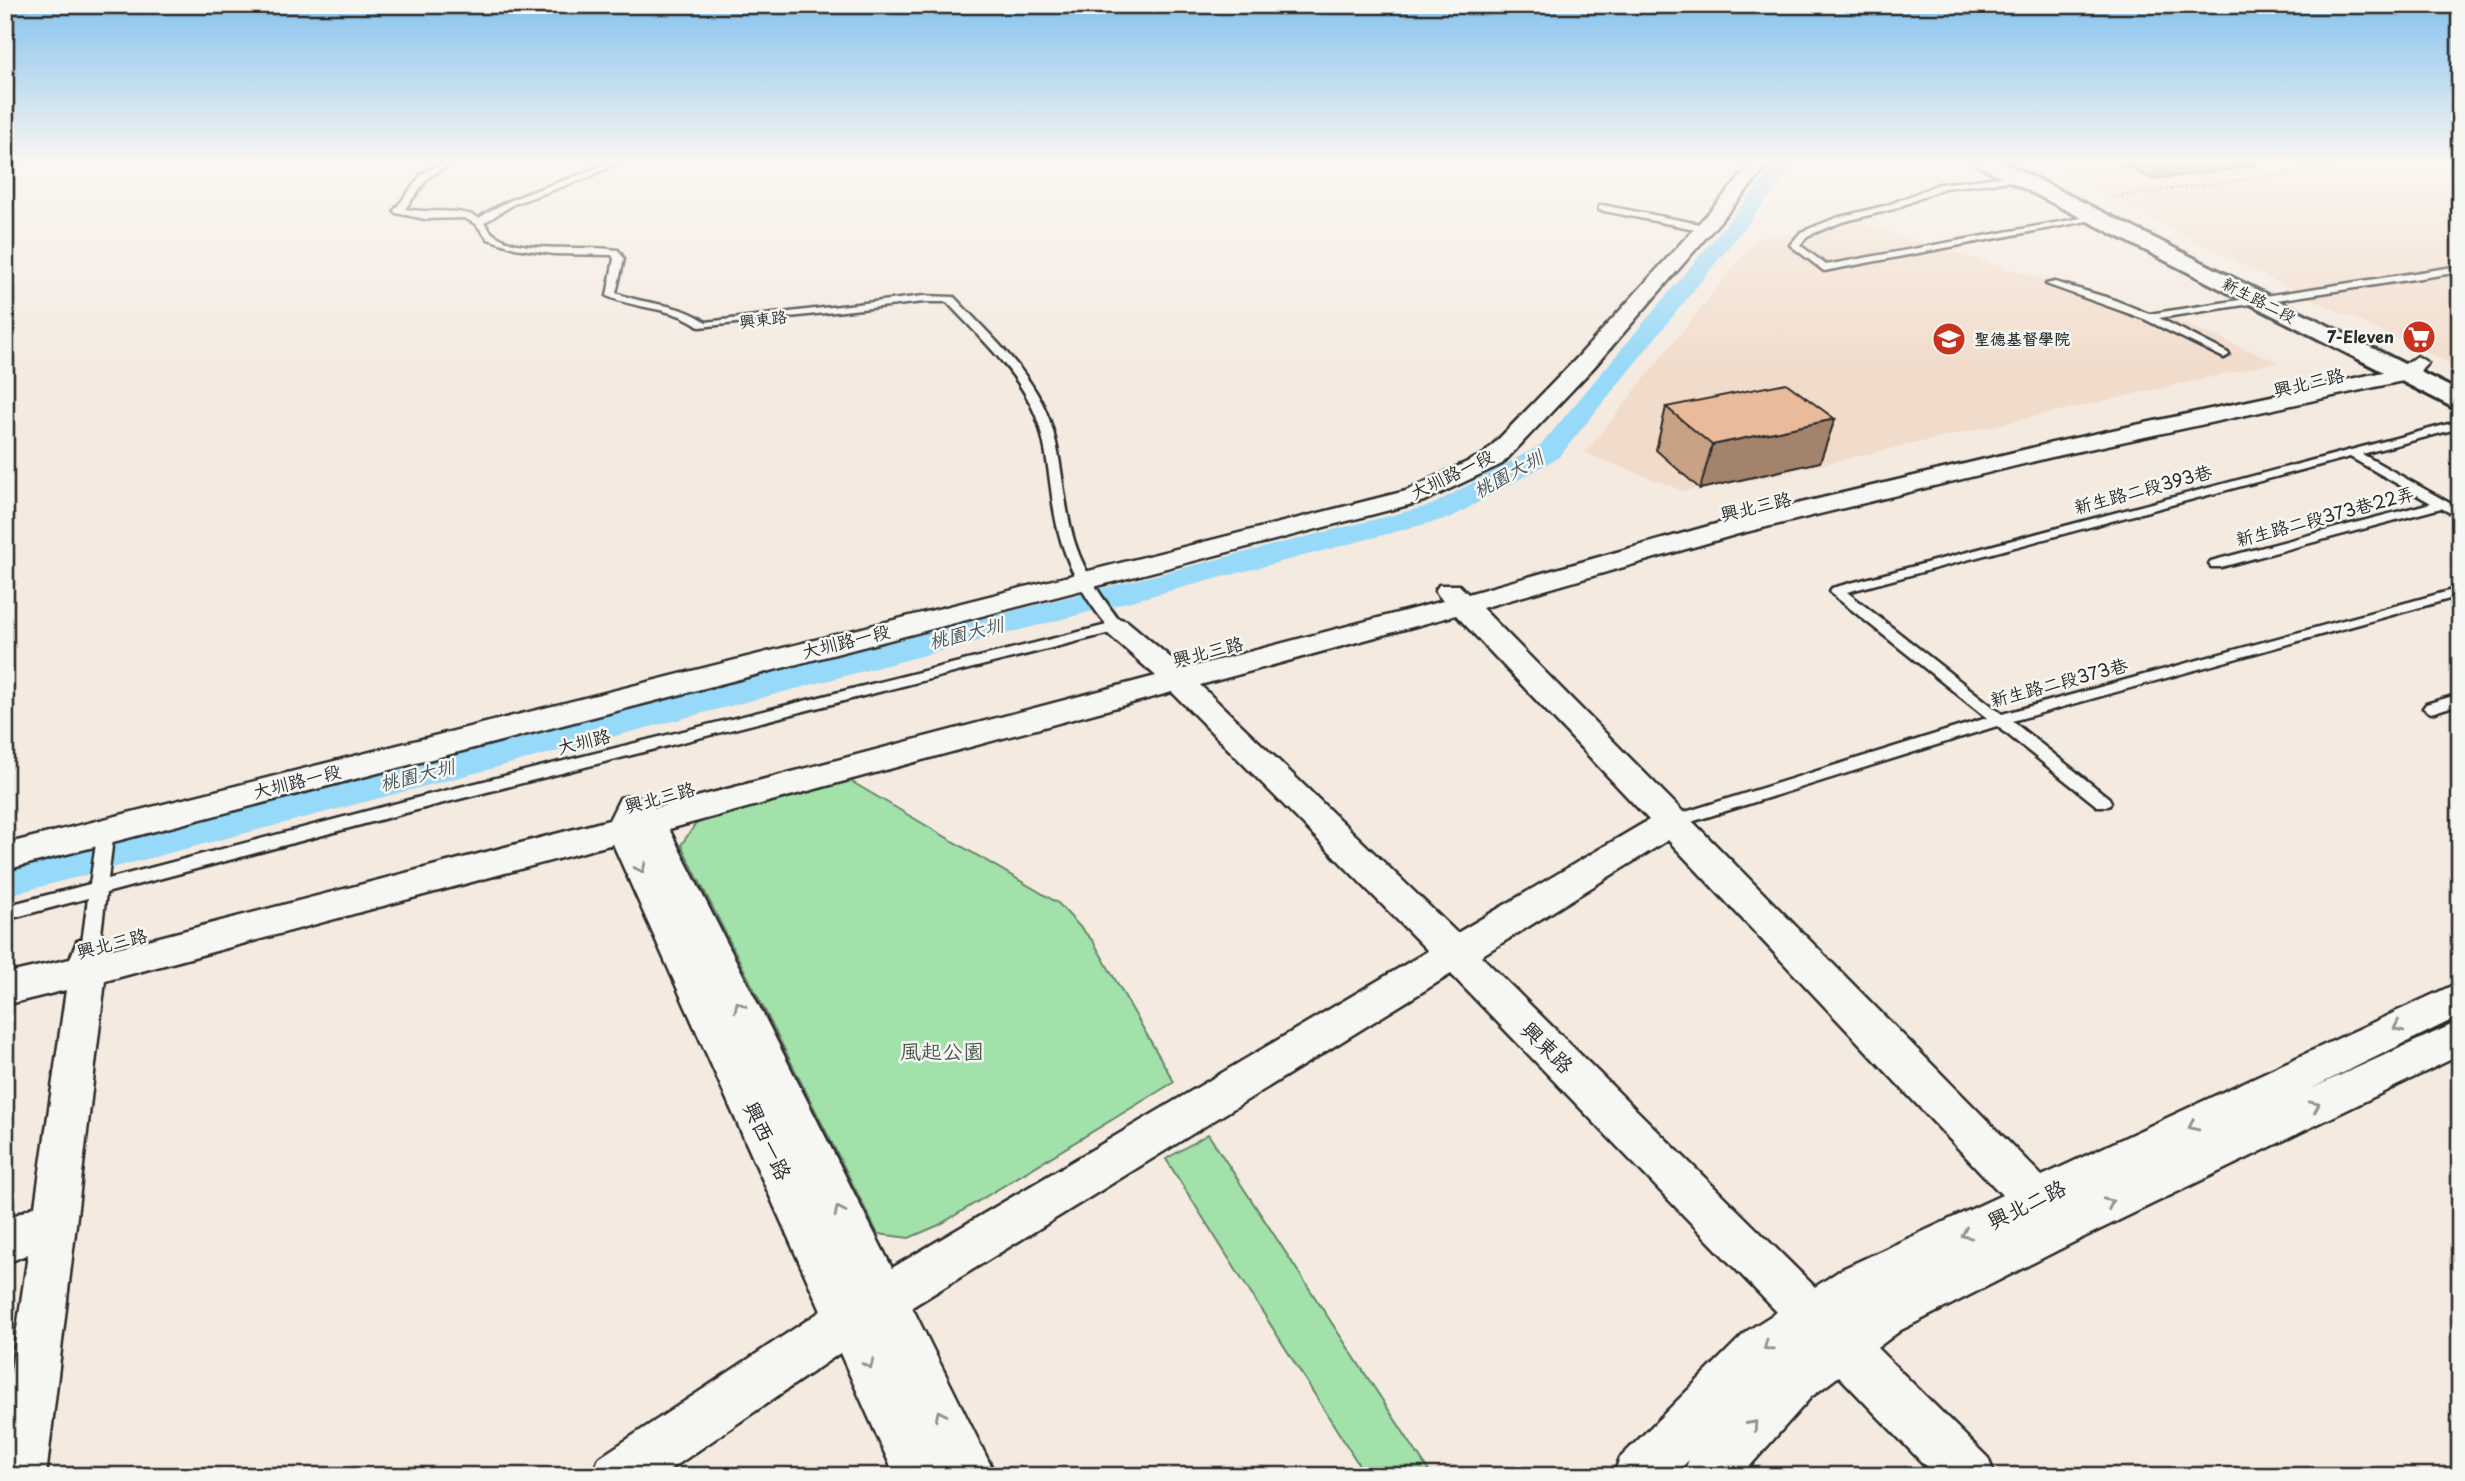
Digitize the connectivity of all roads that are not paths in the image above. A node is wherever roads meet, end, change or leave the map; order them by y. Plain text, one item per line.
1 (485, 229) edge
2 (1704, 229) edge
3 (1816, 229) edge
4 (2002, 229) edge
5 (2130, 229) edge
6 (2138, 229) edge
7 (2460, 269) edge
8 (2051, 284) dead end
9 (2284, 295) junction
10 (2259, 300) junction
11 (2148, 317) junction
12 (2224, 355) dead end
13 (2402, 368) junction
14 (2460, 385) edge
15 (2460, 403) edge
16 (2460, 424) edge
17 (2349, 452) junction
18 (2442, 504) junction
19 (2460, 514) edge
20 (2216, 564) dead end
21 (1084, 581) junction
22 (2460, 592) edge
23 (1455, 598) junction
24 (1113, 622) junction
25 (1168, 671) junction
26 (2460, 699) edge
27 (2431, 708) dead end
28 (1998, 720) junction
29 (2103, 802) dead end
30 (634, 818) junction
31 (1672, 822) junction
32 (106, 830) junction
33 (5, 857) edge
34 (98, 889) junction
35 (5, 914) edge
36 (1454, 953) junction
37 (88, 961) junction
38 (5, 970) edge
39 (5, 990) edge
40 (2460, 998) edge
41 (2460, 1037) edge
42 (2050, 1213) junction
43 (54, 1218) junction
44 (5, 1242) edge
45 (884, 1300) junction
46 (1813, 1315) junction
47 (848, 1320) junction
48 (1844, 1346) junction
49 (21, 1476) edge
50 (617, 1476) edge
51 (921, 1476) edge
52 (971, 1476) edge
53 (1637, 1476) edge
54 (1707, 1476) edge
55 (1970, 1476) edge

1 - 21 lane, 興東路
2 - 21 street, 大圳路一段
3 - 4 lane
5 - 10 main road, 新生路二段
6 - 9 main road, 新生路二段
7 - 9 lane
8 - 11 lane
9 - 10 lane
9 - 13 main road, 新生路二段
10 - 11 lane
10 - 13 main road, 新生路二段
11 - 12 lane
13 - 14 main road, 新生路二段
13 - 15 main road, 新生路二段
13 - 23 street
16 - 17 lane, 新生路二段393巷
17 - 18 lane, 新生路二段373巷22弄
17 - 28 lane, 新生路二段393巷
18 - 19 lane, 新生路二段373巷22弄
18 - 20 lane, 新生路二段373巷22弄
21 - 24 lane
21 - 32 street, 大圳路一段
22 - 28 lane, 新生路二段373巷
23 - 25 street
23 - 31 street
24 - 25 street, 興東路
24 - 34 lane, 大圳路
25 - 30 street
25 - 36 street, 興東路
26 - 27 lane
28 - 29 lane
28 - 31 lane, 新生路二段373巷
30 - 37 street
45 -> 30 street
30 -> 47 street, 興西一路
31 - 36 street
31 - 42 street
32 - 33 street, 大圳路一段
32 - 34 lane
34 - 35 lane, 大圳路
34 - 37 lane
36 - 45 street
36 - 46 street, 興東路
37 - 38 street, 興北三路
37 - 39 street
37 - 43 street
40 -> 42 street, 興北二路
42 -> 41 street, 興北二路
42 -> 46 street, 興北二路
42 - 48 street, 興北二路
43 - 44 street
43 - 49 street
45 - 47 street
52 -> 45 street
46 - 48 street, 興東路
46 -> 53 street, 興北二路
47 - 50 street
47 -> 51 street, 興西一路
54 -> 48 street, 興北二路
48 - 55 street, 興東路

